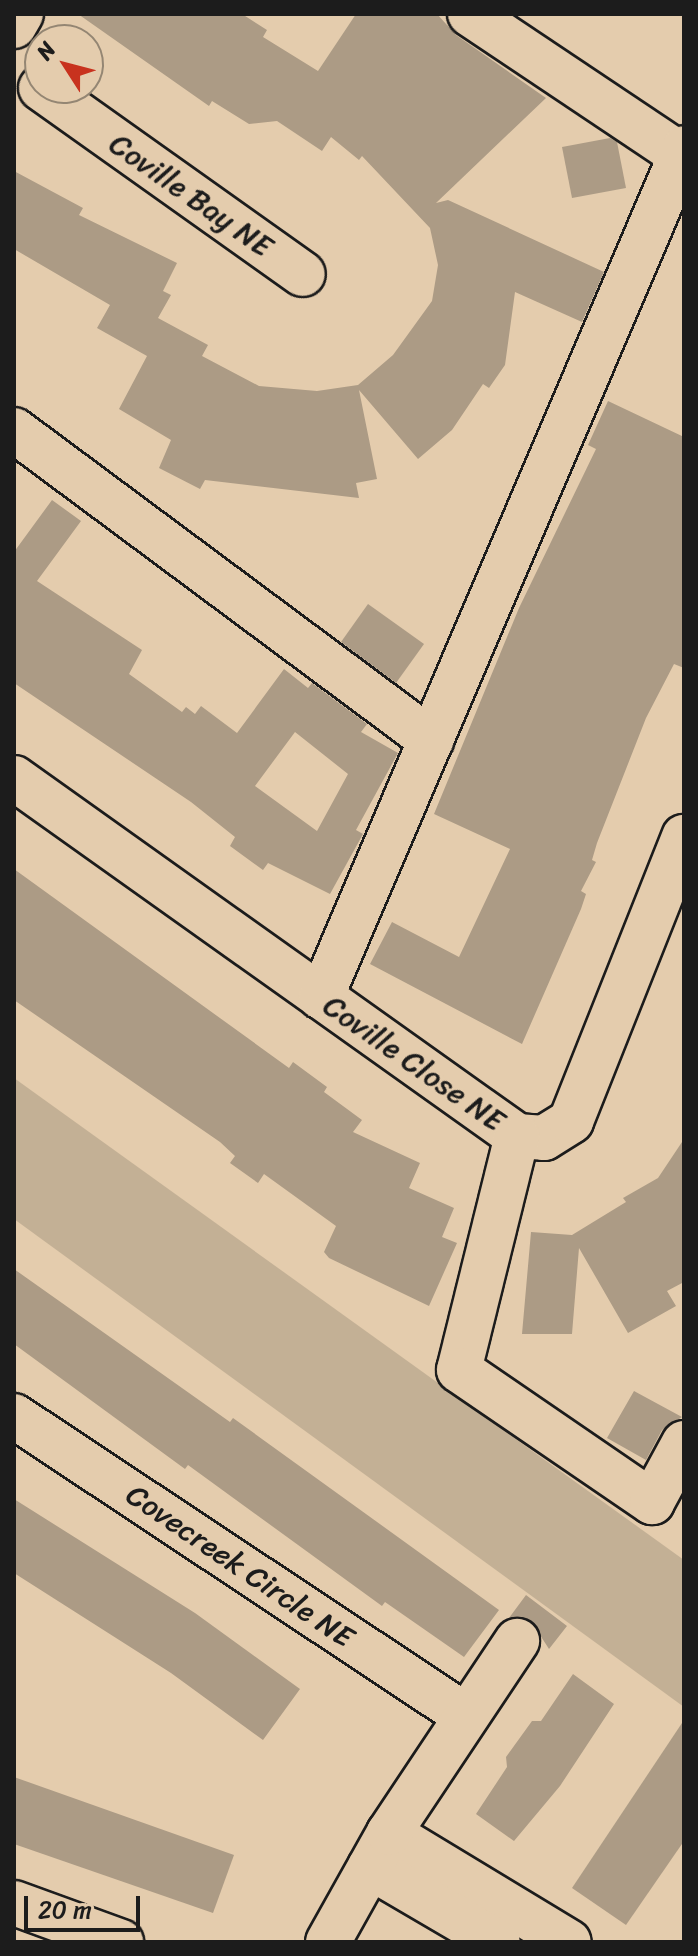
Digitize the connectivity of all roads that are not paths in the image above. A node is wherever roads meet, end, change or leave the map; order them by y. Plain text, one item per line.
1 (21, 14) edge
2 (470, 14) edge
3 (14, 26) edge
4 (63, 104) edge
5 (683, 152) edge
6 (303, 274) dead end
7 (14, 430) edge
8 (431, 740) junction
9 (14, 778) edge
10 (684, 837) edge
11 (321, 997) junction
12 (517, 1136) junction
13 (14, 1416) edge
14 (684, 1443) edge
15 (517, 1641) dead end
16 (466, 1716) junction
17 (379, 1850) junction
18 (14, 1903) edge
19 (121, 1942) edge
20 (328, 1942) edge
21 (498, 1942) edge
22 (569, 1942) edge

1 - 3 street
2 - 5 street
4 - 6 street, Coville Bay NE
5 - 8 street
7 - 8 street
8 - 11 street
9 - 11 street, Coville Close NE
10 - 12 street, Coville Close NE
11 - 12 street, Coville Close NE
12 - 14 street
13 - 16 street, Covecreek Circle NE
15 - 16 street
16 - 17 street
17 - 20 street
17 - 21 street
17 - 22 street
18 - 19 street

